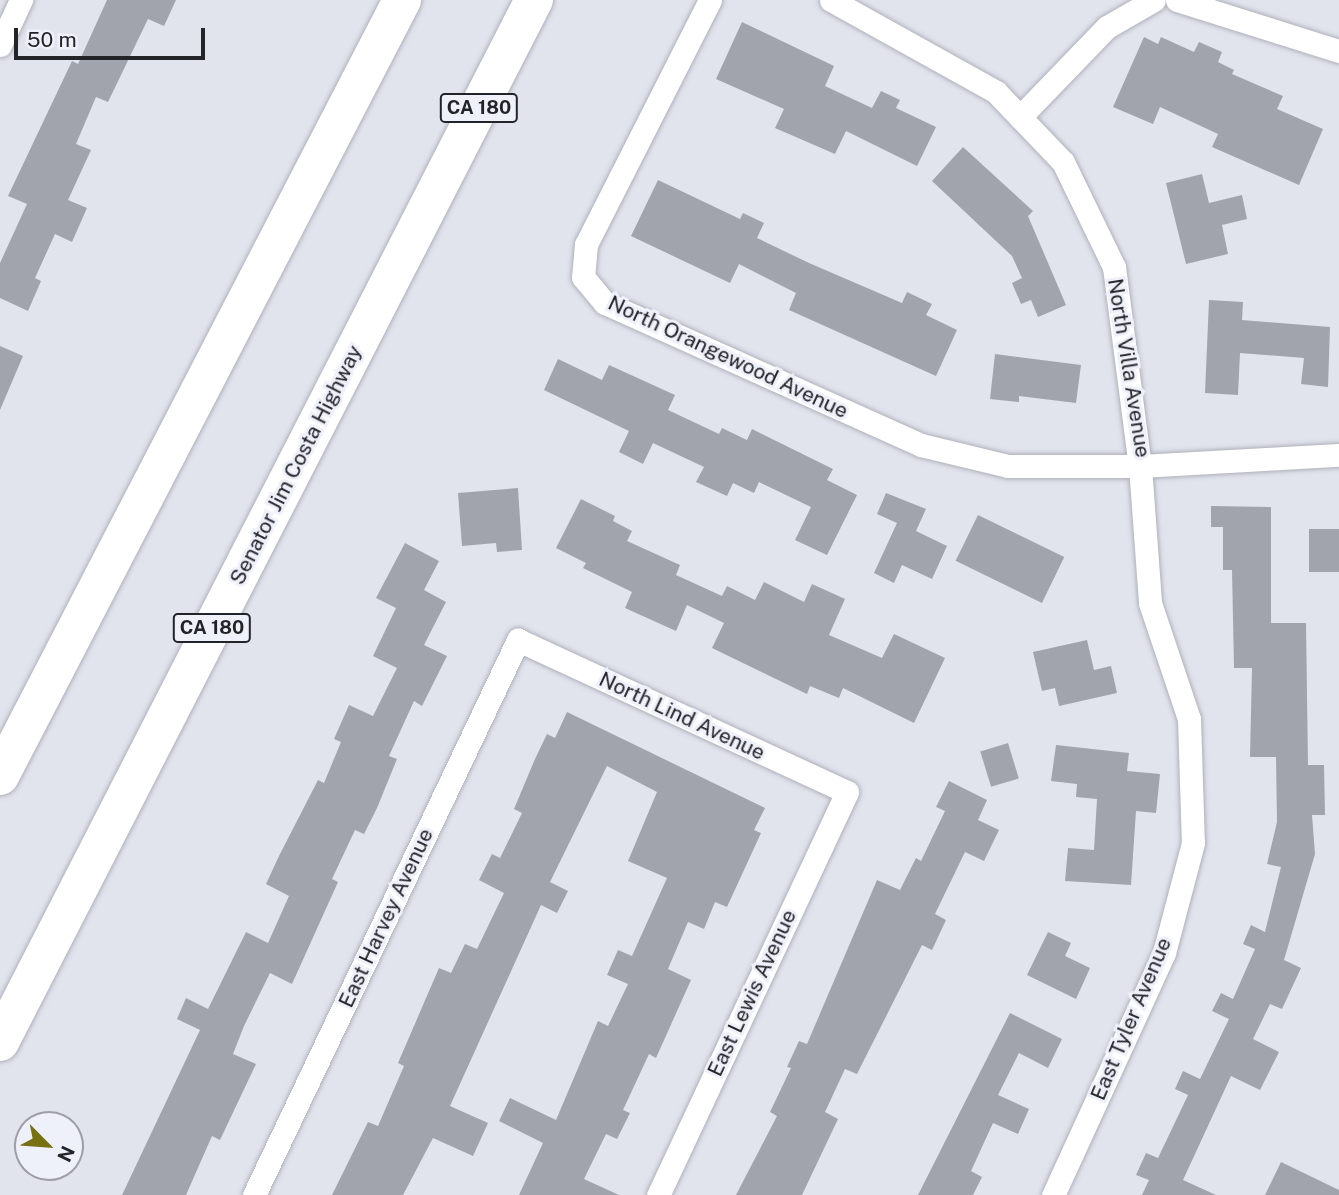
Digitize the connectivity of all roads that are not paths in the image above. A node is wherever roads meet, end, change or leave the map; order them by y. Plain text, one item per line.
1 (21, 0) edge
2 (402, 0) edge
3 (534, 0) edge
4 (558, 0) edge
5 (710, 0) edge
6 (831, 0) edge
7 (1154, 0) edge
8 (1177, 0) edge
9 (870, 9) edge
10 (0, 46) edge
11 (1339, 51) edge
12 (1020, 117) junction
13 (424, 215) junction
14 (1339, 455) edge
15 (1140, 466) junction
16 (518, 640) joint
17 (0, 776) edge
18 (846, 792) joint
19 (0, 1042) edge
20 (254, 1195) edge
21 (658, 1195) edge
22 (1053, 1195) edge

1 - 10 street
2 - 17 highway
3 - 13 highway, Senator Jim Costa Highway / CA 180
4 - 13 highway
5 - 15 street, North Orangewood Avenue
6 - 9 street, North Villa Avenue
7 - 12 street
8 - 11 street
9 - 12 street, North Villa Avenue
12 - 15 street, North Villa Avenue
13 - 19 highway, Senator Jim Costa Highway / CA 180
14 - 15 street, North Villa Avenue
15 - 22 street, East Tyler Avenue
16 - 18 street, North Lind Avenue
16 - 20 street, East Harvey Avenue
18 - 21 street, East Lewis Avenue

